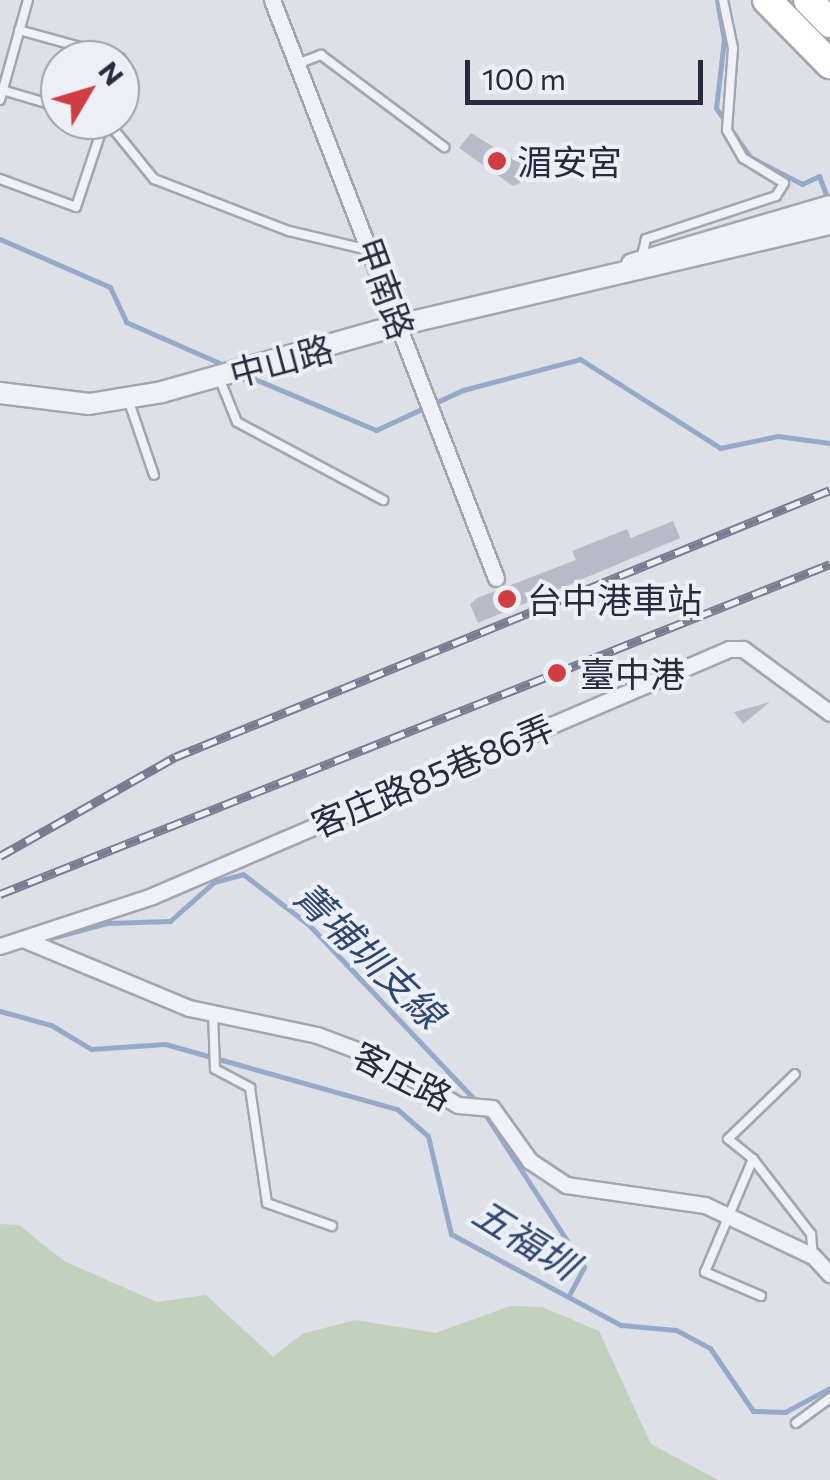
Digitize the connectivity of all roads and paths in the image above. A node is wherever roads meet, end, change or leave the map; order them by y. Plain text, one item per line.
1 (28, 0) edge
2 (272, 0) edge
3 (723, 0) edge
4 (767, 0) edge
5 (808, 0) edge
6 (830, 22) edge
7 (19, 30) junction
8 (55, 40) edge
9 (297, 64) junction
10 (830, 64) edge
11 (2, 90) edge
12 (0, 100) edge
13 (40, 100) edge
14 (98, 140) edge
15 (122, 140) edge
16 (444, 146) dead end
17 (0, 179) edge
18 (830, 206) edge
19 (830, 224) edge
20 (373, 251) junction
21 (642, 261) junction
22 (559, 288) junction
23 (399, 325) junction
24 (218, 376) junction
25 (0, 393) edge
26 (128, 398) junction
27 (154, 475) dead end
28 (383, 500) dead end
29 (496, 578) dead end
30 (830, 713) edge
31 (19, 938) junction
32 (0, 946) edge
33 (213, 1012) junction
34 (795, 1074) dead end
35 (753, 1159) junction
36 (726, 1214) junction
37 (332, 1226) dead end
38 (813, 1256) junction
39 (830, 1274) edge
40 (761, 1296) dead end
41 (830, 1398) edge
42 (796, 1422) dead end

1 - 7 lane
2 - 9 street, 甲南路
3 - 21 lane
4 - 10 highway
5 - 6 highway
7 - 8 lane
7 - 11 lane
9 - 16 lane
9 - 20 street, 甲南路
11 - 12 lane
11 - 13 lane
14 - 17 lane
15 - 20 lane
18 - 21 street
19 - 22 street
20 - 23 street, 甲南路
21 - 22 street
22 - 23 street, 中山路
23 - 24 street, 中山路
23 - 29 street, 甲南路
24 - 26 street, 中山路
24 - 28 lane
25 - 26 street, 中山路
26 - 27 lane
30 - 31 street, 客庄路85巷86弄
31 - 32 street
31 - 33 street, 客庄路
33 - 36 street, 客庄路
33 - 37 lane
34 - 35 lane
35 - 36 lane
35 - 38 lane
36 - 38 street, 客庄路
36 - 40 lane
38 - 39 street, 客庄路
41 - 42 lane

